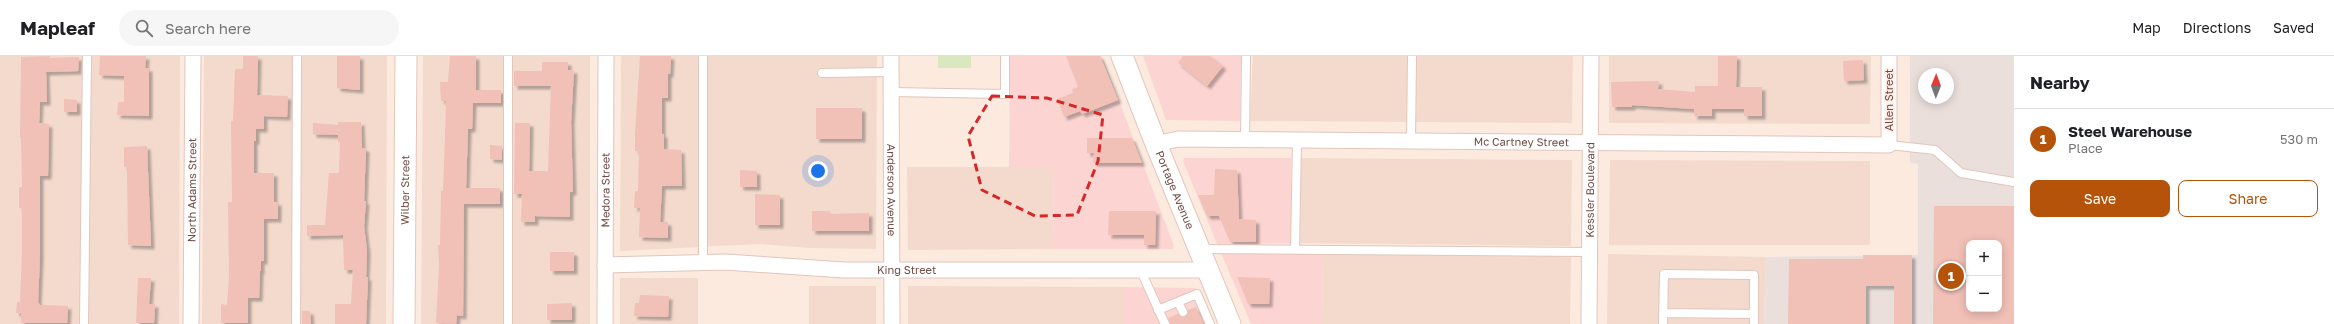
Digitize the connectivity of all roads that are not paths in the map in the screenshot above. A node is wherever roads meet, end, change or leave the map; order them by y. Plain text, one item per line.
1 (87, 56) edge
2 (192, 56) edge
3 (297, 56) edge
4 (406, 56) edge
5 (508, 56) edge
6 (606, 56) edge
7 (703, 56) edge
8 (891, 56) edge
9 (1005, 56) edge
10 (1122, 56) edge
11 (1246, 56) edge
12 (1412, 56) edge
13 (1591, 56) edge
14 (1889, 56) edge
15 (891, 72) junction
16 (822, 73) dead end
17 (891, 92) junction
18 (1245, 140) junction
19 (1296, 140) junction
20 (1411, 141) junction
21 (1590, 141) junction
22 (1156, 144) junction
23 (1889, 145) junction
24 (2014, 182) edge
25 (1199, 249) junction
26 (1295, 249) junction
27 (1590, 252) junction
28 (703, 263) junction
29 (605, 265) junction
30 (892, 268) junction
31 (1140, 269) junction
32 (1207, 284) junction
33 (1178, 302) junction
34 (1158, 310) junction
35 (1183, 312) dead end
36 (1663, 313) junction
37 (1754, 314) junction
38 (84, 324) edge
39 (191, 324) edge
40 (296, 324) edge
41 (404, 324) edge
42 (508, 324) edge
43 (605, 324) edge
44 (892, 324) edge
45 (1165, 324) edge
46 (1210, 324) edge
47 (1230, 324) edge
48 (1589, 324) edge
49 (1663, 324) edge
50 (1754, 324) edge

1 - 38 lane
2 - 39 street, North Adams Street
3 - 40 lane
4 - 41 main road, Wilber Street
5 - 42 lane
6 - 29 street, Medora Street
7 - 28 lane
8 - 15 street, Anderson Avenue
9 - 17 lane
10 - 22 main road, Portage Avenue
11 - 18 lane
12 - 20 lane
13 - 21 street, Kessler Boulevard
14 - 23 street, Allen Street
15 - 16 lane
15 - 17 street, Anderson Avenue
17 - 30 street, Anderson Avenue
18 - 19 street, Mc Cartney Street
18 - 22 street, Mc Cartney Street
19 - 20 street, Mc Cartney Street
19 - 26 lane
20 - 21 street, Mc Cartney Street
21 - 23 street, Mc Cartney Street
21 - 27 street, Kessler Boulevard
22 - 25 main road, Portage Avenue
23 - 24 lane
25 - 26 lane
25 - 32 main road, Portage Avenue
26 - 27 lane
27 - 48 street, Kessler Boulevard
28 - 29 street, King Street
28 - 30 street, King Street
29 - 43 street, Medora Street
30 - 31 street, King Street
30 - 44 street, Anderson Avenue
31 - 32 street, King Street
31 - 34 lane
32 - 33 lane
32 - 46 lane
32 - 47 main road, Portage Avenue
33 - 34 lane
33 - 35 lane
34 - 45 lane
36 - 37 lane
36 - 37 lane
36 - 49 lane
37 - 50 lane

